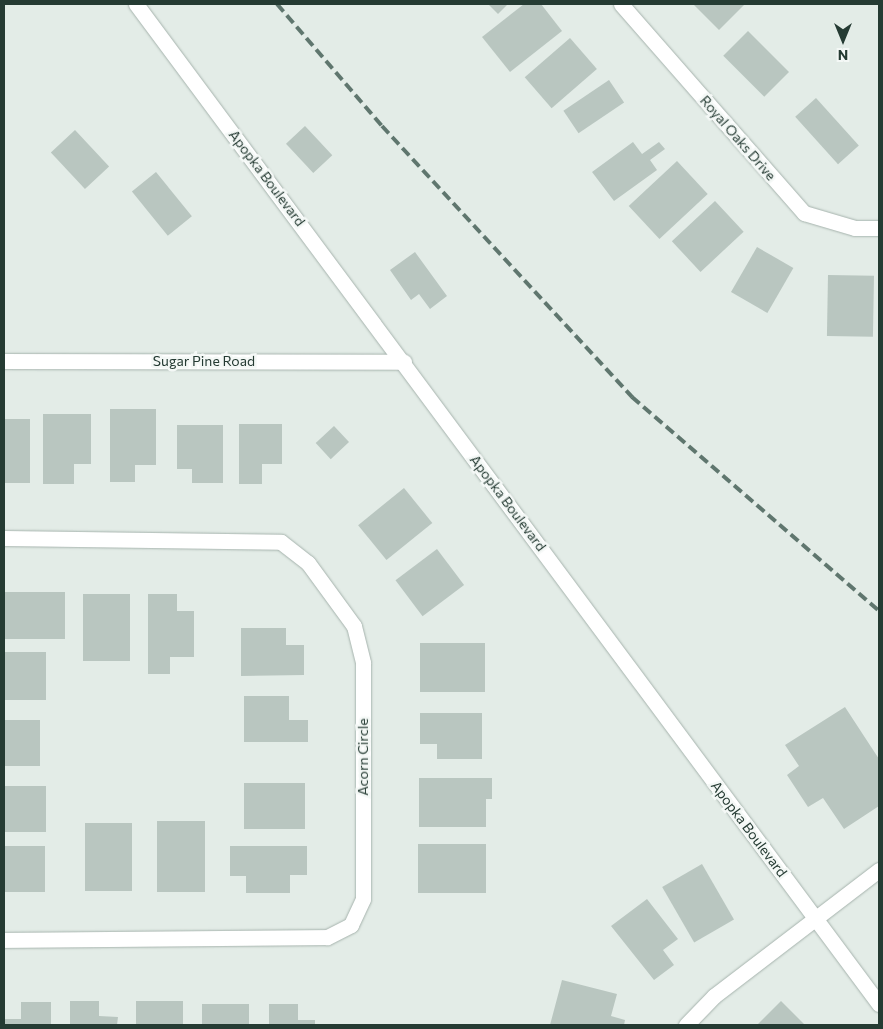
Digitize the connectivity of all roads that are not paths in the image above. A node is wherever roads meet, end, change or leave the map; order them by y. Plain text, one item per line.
1 (136, 4) edge
2 (621, 4) edge
3 (879, 228) edge
4 (4, 361) edge
5 (404, 362) junction
6 (4, 538) edge
7 (879, 870) edge
8 (817, 919) junction
9 (4, 940) edge
10 (879, 1004) edge
11 (686, 1025) edge

1 - 5 street, Apopka Boulevard
2 - 3 street, Royal Oaks Drive
4 - 5 street, Sugar Pine Road
5 - 8 street, Apopka Boulevard
6 - 9 street, Acorn Circle
7 - 8 street
8 - 10 street, Apopka Boulevard
8 - 11 street

